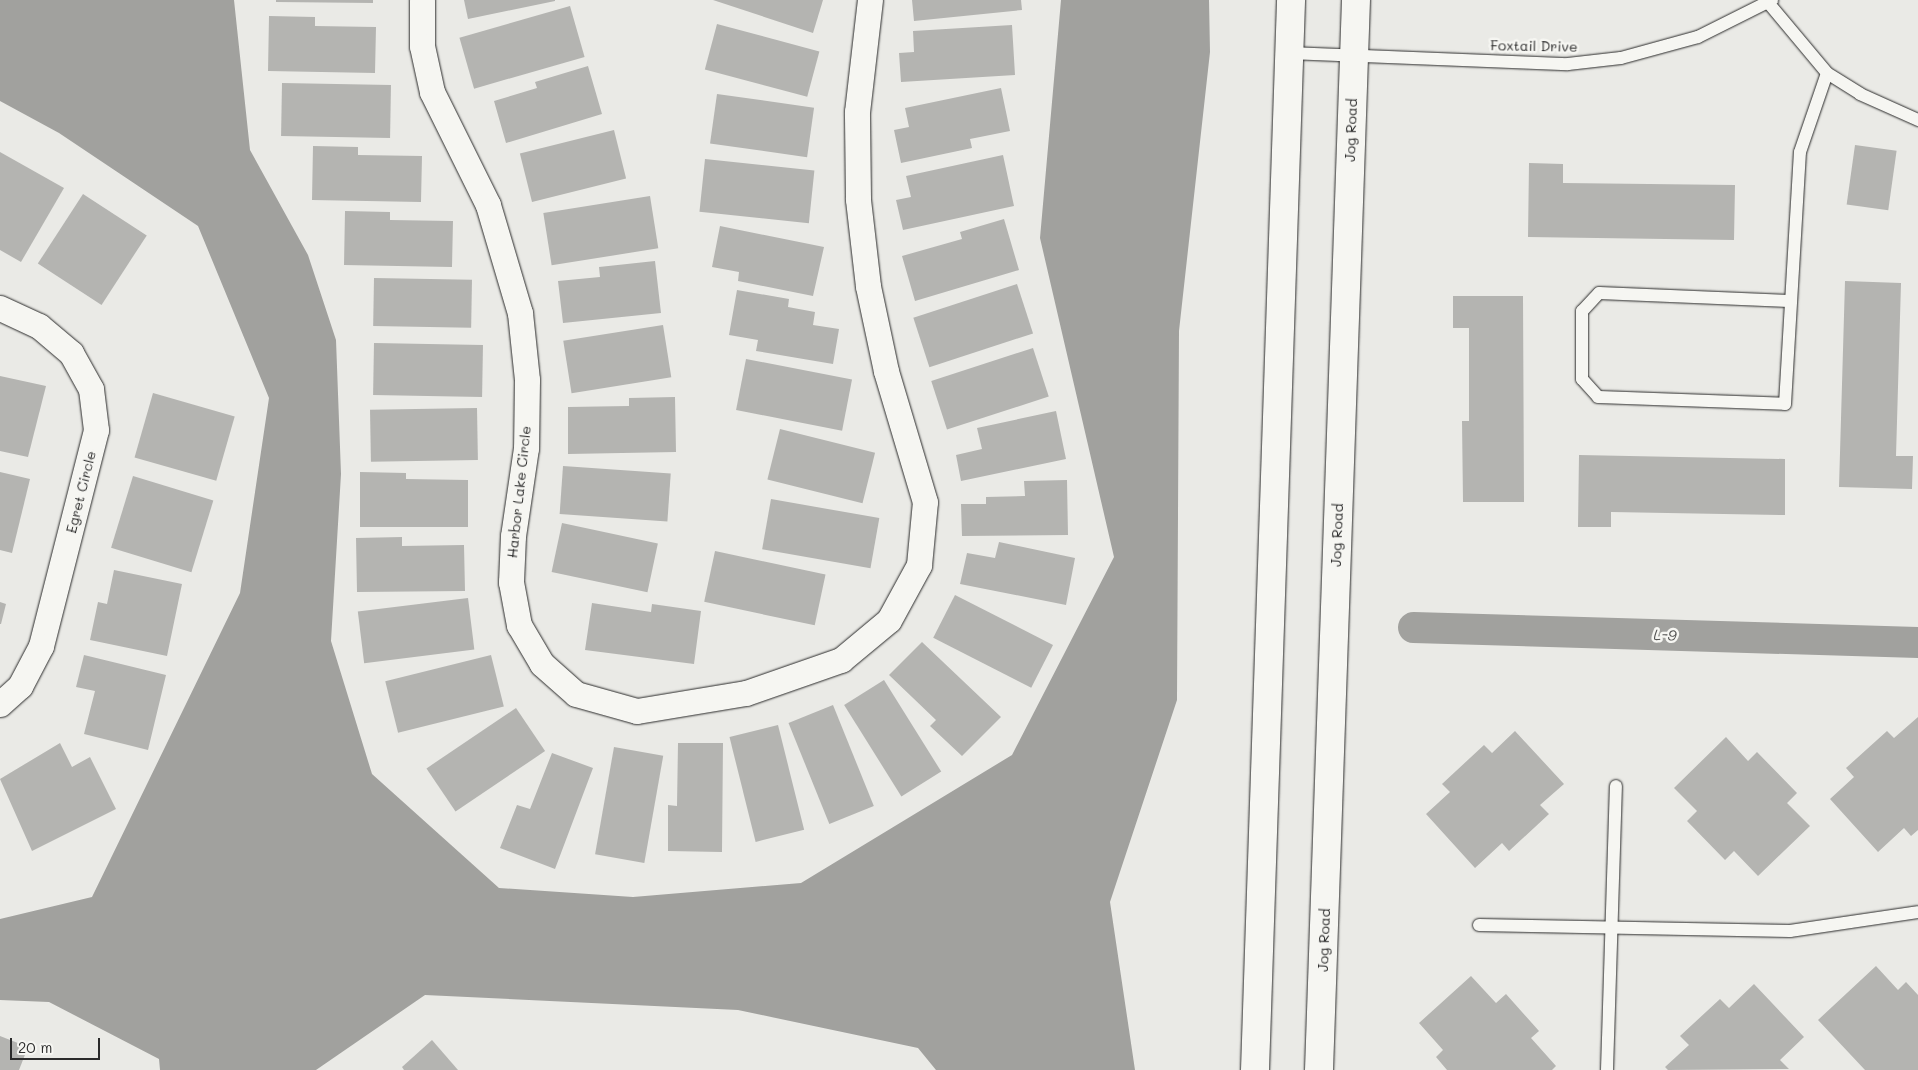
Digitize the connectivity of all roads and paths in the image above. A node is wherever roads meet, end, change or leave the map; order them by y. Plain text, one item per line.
1 (422, 0) edge
2 (870, 0) edge
3 (1291, 0) edge
4 (1356, 0) edge
5 (1769, 1) edge
6 (1289, 53) junction
7 (1353, 55) junction
8 (1827, 73) junction
9 (1918, 120) edge
10 (1790, 301) junction
11 (0, 308) edge
12 (0, 704) edge
13 (1616, 786) dead end
14 (1918, 912) edge
15 (1479, 925) dead end
16 (1609, 930) junction
17 (1254, 1070) edge
18 (1319, 1070) edge
19 (1607, 1070) edge

1 - 2 street, Harbor Lake Circle
3 - 6 main road
4 - 7 main road, Jog Road
5 - 7 lane, Foxtail Drive
5 - 8 lane, Foxtail Drive
6 - 7 lane, Foxtail Drive
6 - 17 main road
7 - 18 main road, Jog Road
8 - 9 lane, Foxtail Drive
8 - 10 lane
10 - 10 lane
11 - 12 street, Egret Circle
13 - 16 lane
14 - 16 lane
15 - 16 lane
16 - 19 lane

